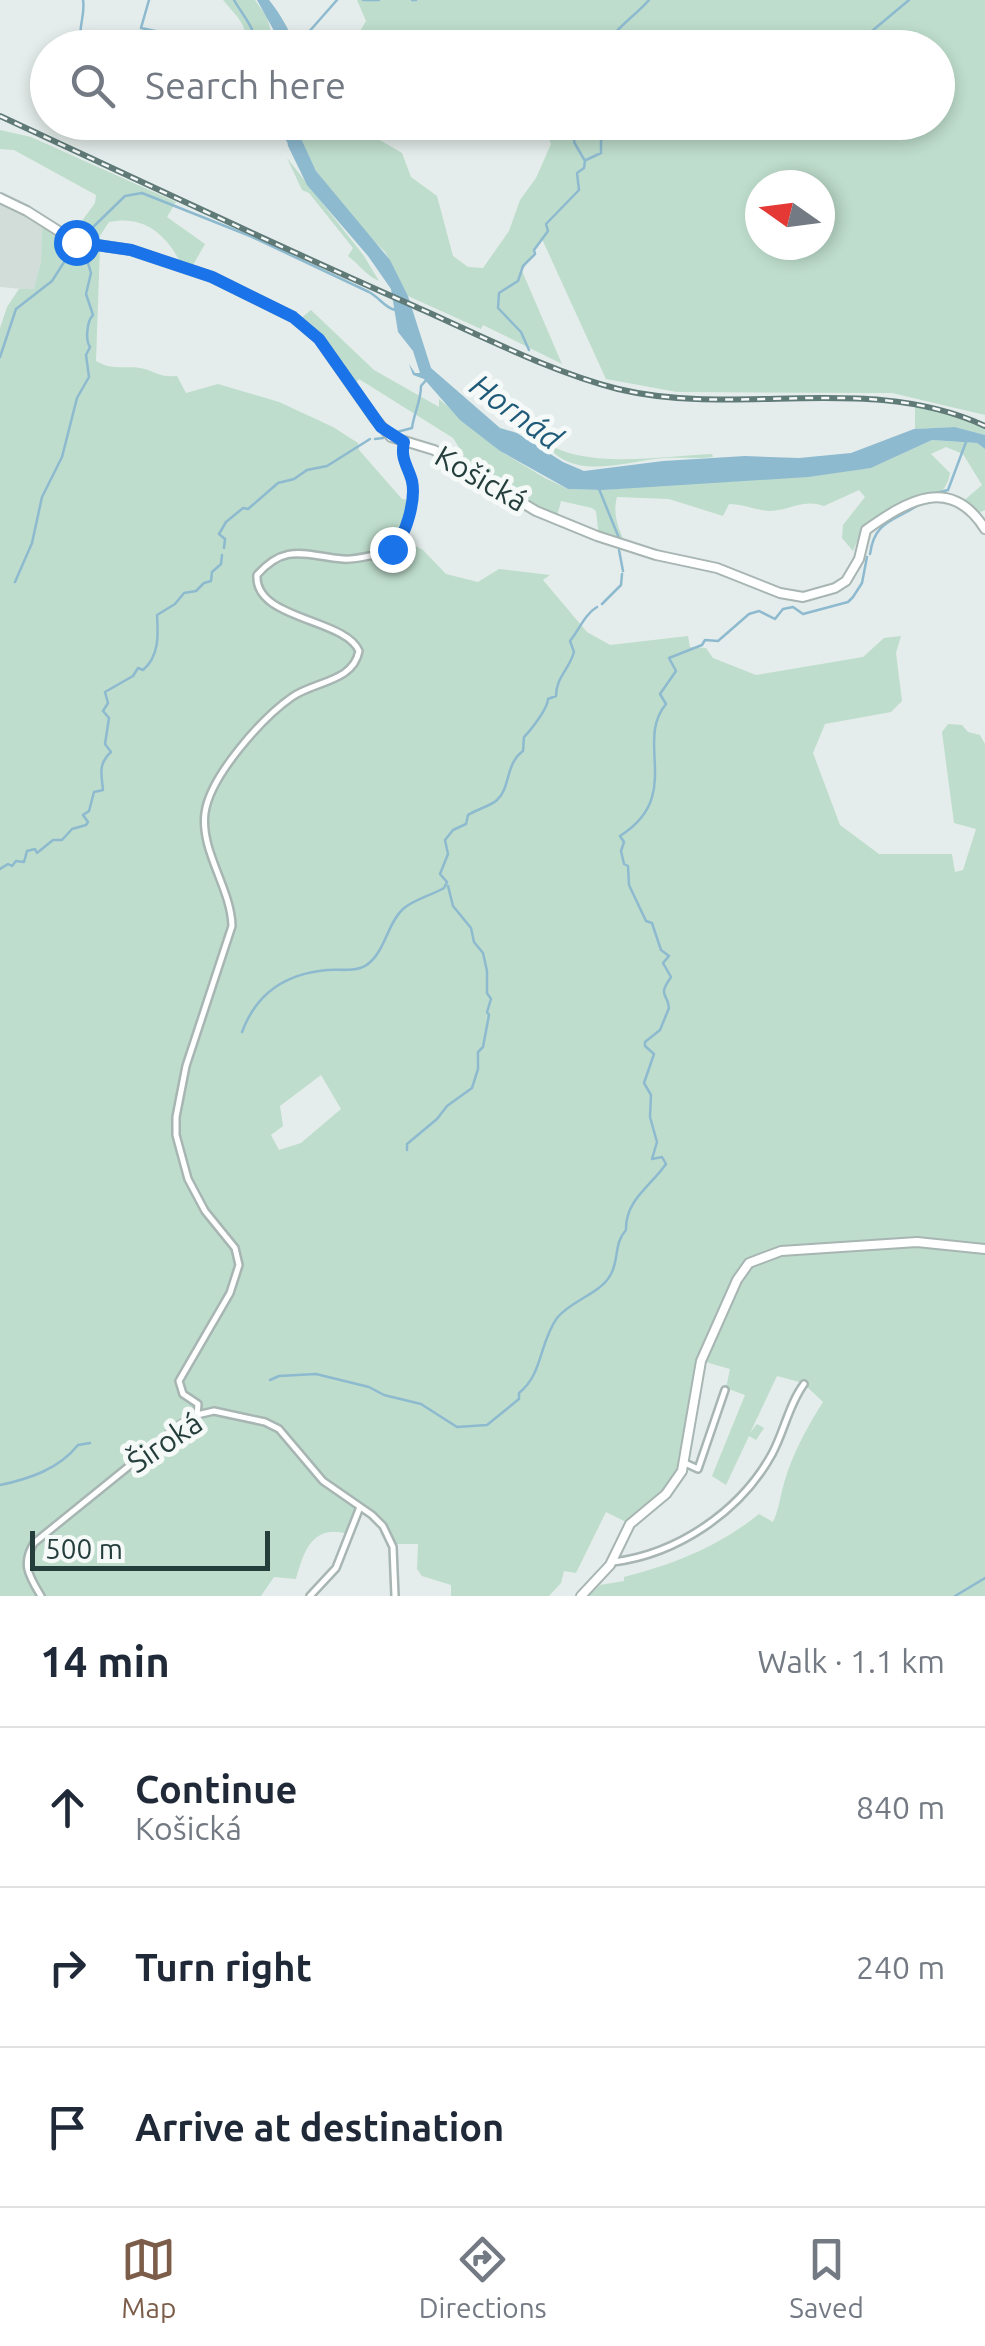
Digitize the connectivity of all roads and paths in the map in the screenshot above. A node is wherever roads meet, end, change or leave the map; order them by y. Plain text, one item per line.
1 (0, 198) edge
2 (404, 442) junction
3 (985, 529) edge
4 (985, 1249) edge
5 (804, 1384) dead end
6 (725, 1390) dead end
7 (198, 1404) junction
8 (216, 1412) junction
9 (197, 1415) junction
10 (686, 1458) junction
11 (360, 1506) junction
12 (613, 1562) junction
13 (41, 1596) edge
14 (310, 1596) edge
15 (394, 1596) edge
16 (581, 1596) edge

1 - 2 street, Košická
2 - 3 street, Košická
2 - 7 street
4 - 10 street
5 - 12 street
6 - 10 street
7 - 8 street
7 - 9 street
8 - 9 street, Široká
8 - 11 street, Široká
9 - 13 street, Široká
10 - 12 street
11 - 14 street
11 - 15 street, Široká
12 - 16 street

